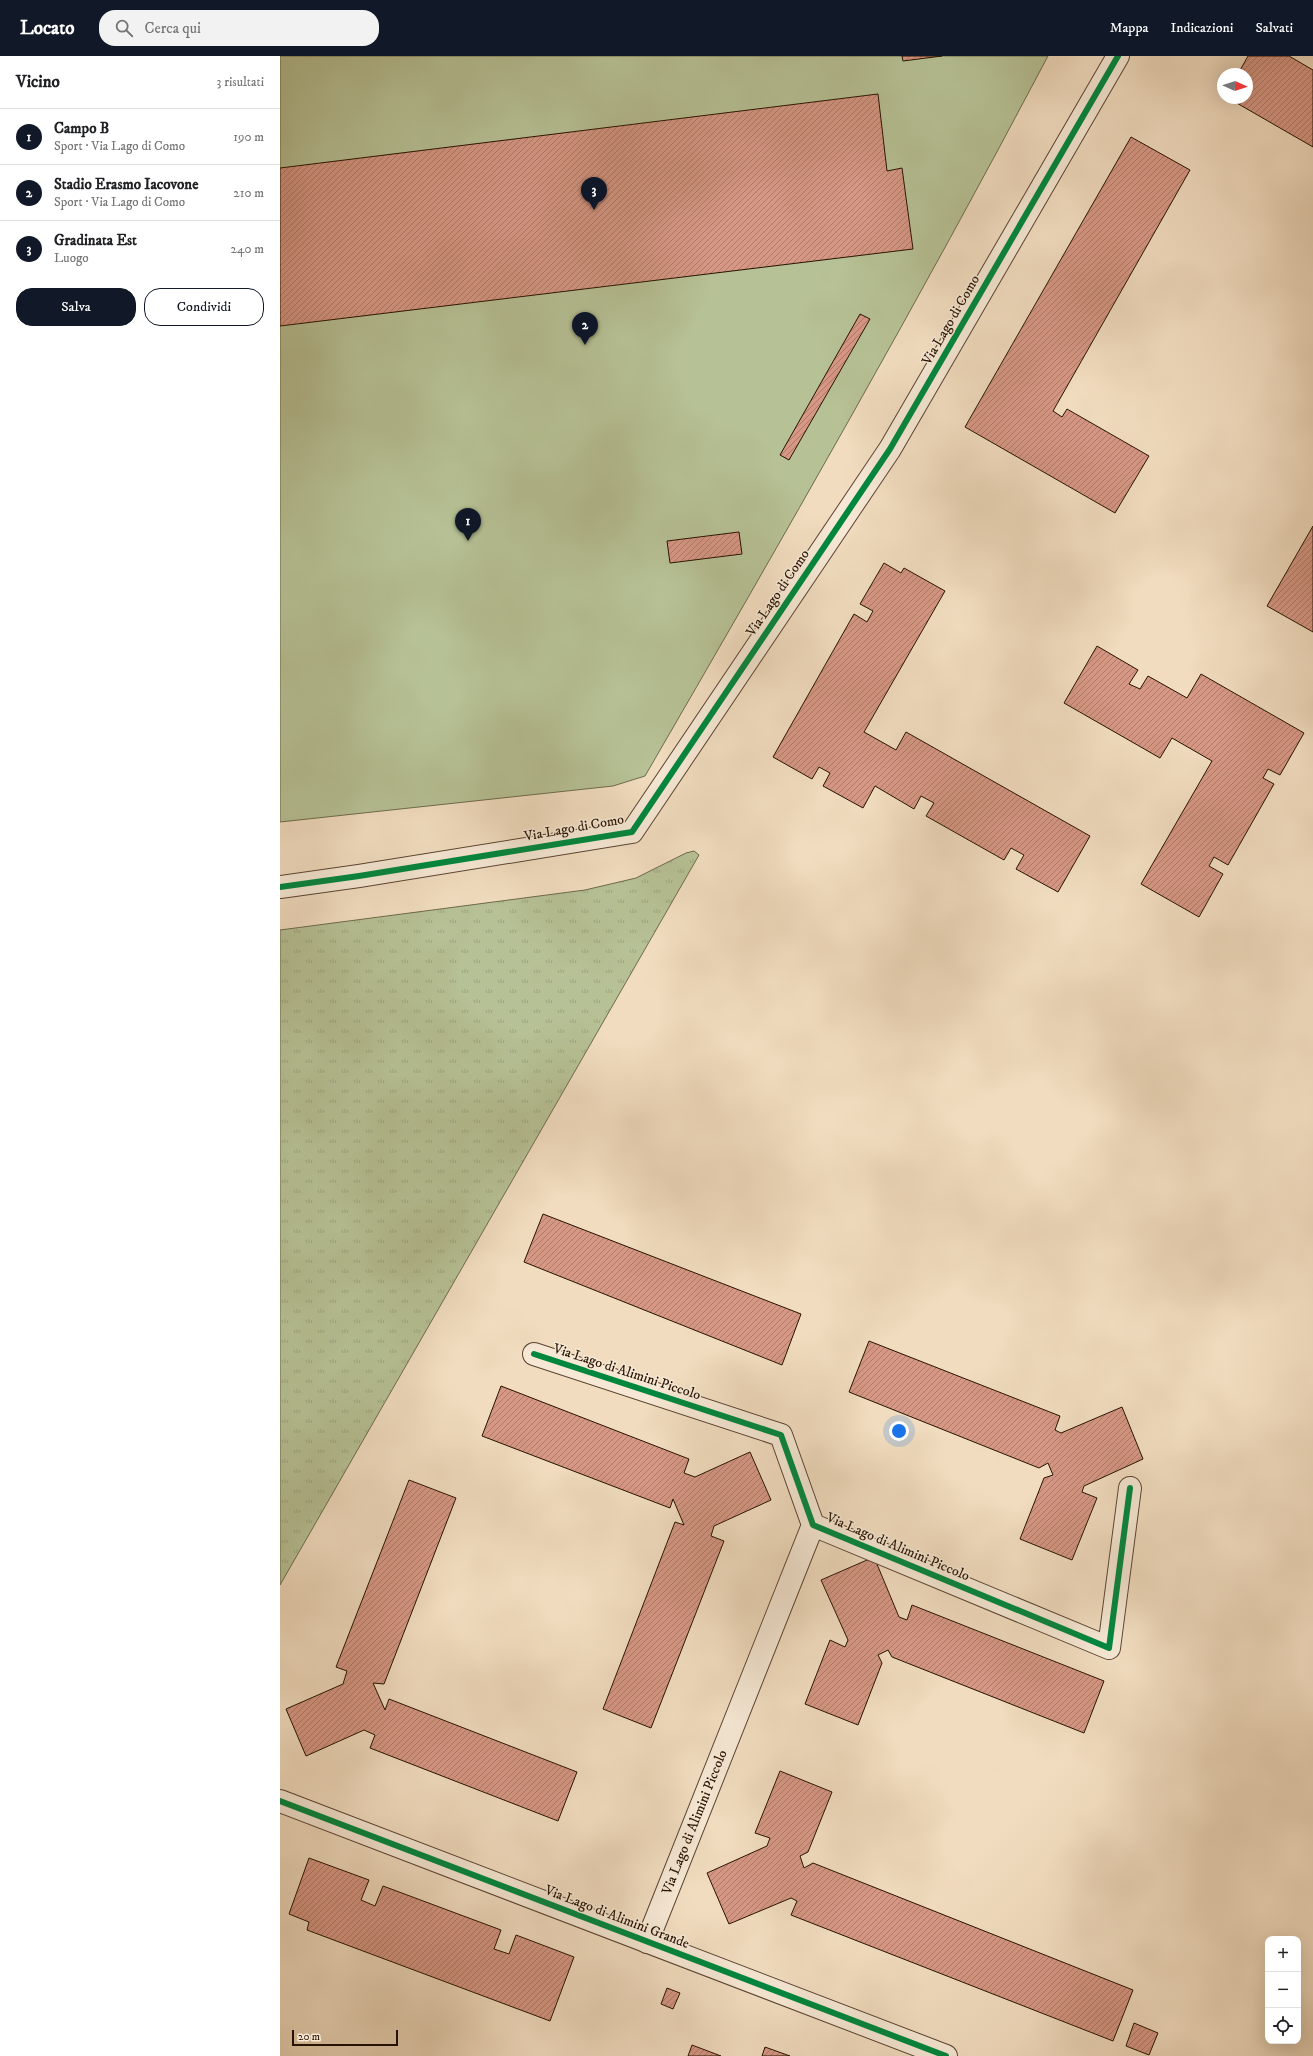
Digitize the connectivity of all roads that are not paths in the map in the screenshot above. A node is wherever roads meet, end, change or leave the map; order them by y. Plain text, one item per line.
1 (1118, 56) edge
2 (280, 887) edge
3 (534, 1354) dead end
4 (1130, 1488) dead end
5 (813, 1525) junction
6 (280, 1801) edge
7 (647, 1942) junction
8 (946, 2056) edge

1 - 2 street, Via Lago di Como
3 - 5 street, Via Lago di Alimini Piccolo
4 - 5 street, Via Lago di Alimini Piccolo
5 - 7 street, Via Lago di Alimini Piccolo
6 - 7 street, Via Lago di Alimini Grande
7 - 8 street, Via Lago di Alimini Grande

